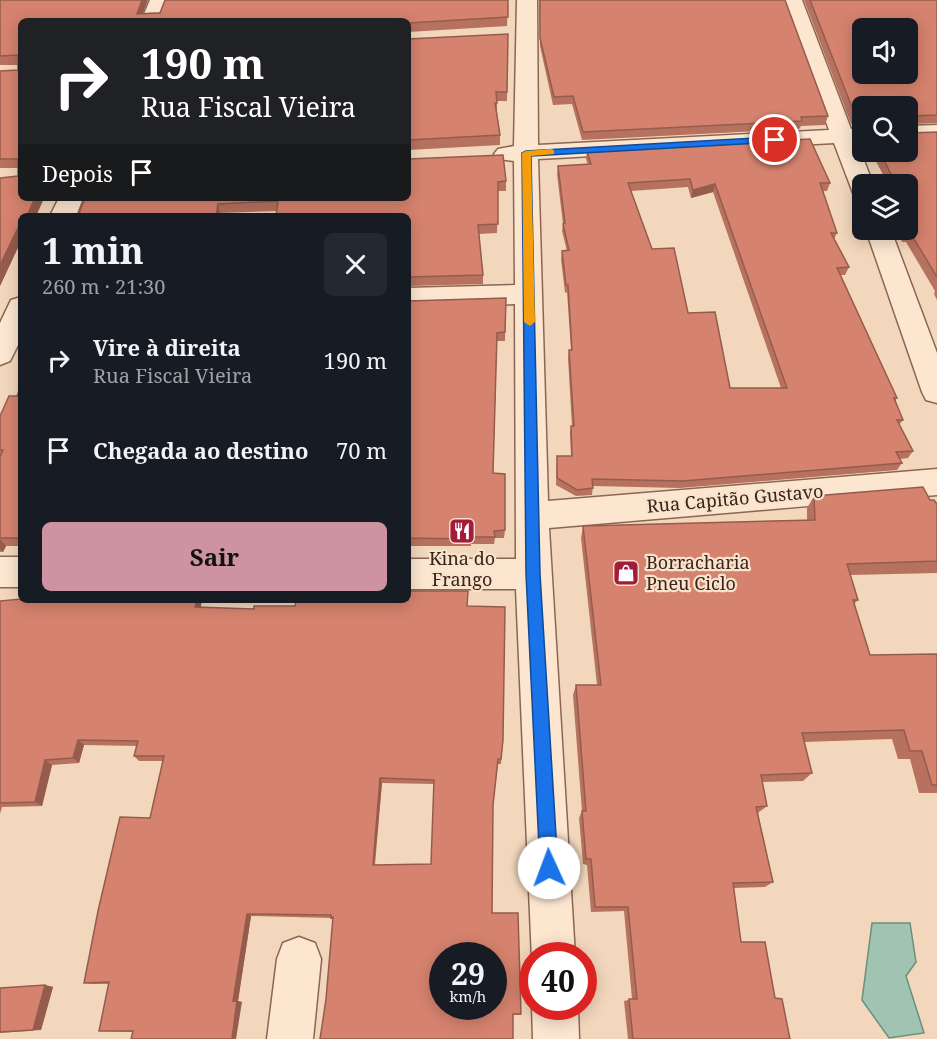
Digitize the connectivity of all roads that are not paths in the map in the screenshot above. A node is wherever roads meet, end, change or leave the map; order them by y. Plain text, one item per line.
1 (160, 0) edge
2 (527, 0) edge
3 (792, 0) edge
4 (152, 18) edge
5 (528, 34) junction
6 (504, 36) edge
7 (937, 132) edge
8 (918, 133) edge
9 (852, 134) edge
10 (852, 136) edge
11 (526, 153) junction
12 (488, 155) edge
13 (882, 240) edge
14 (529, 294) junction
15 (411, 298) edge
16 (18, 315) edge
17 (0, 354) edge
18 (937, 392) edge
19 (937, 482) edge
20 (533, 516) junction
21 (0, 572) edge
22 (18, 572) edge
23 (411, 574) edge
24 (533, 574) junction
25 (552, 942) edge
26 (299, 959) dead end
27 (555, 1020) edge
28 (290, 1039) edge
29 (556, 1039) edge

1 - 4 street
2 - 5 street
3 - 9 street
5 - 6 street
5 - 11 street
7 - 8 street
10 - 11 street
11 - 12 street
11 - 14 street
13 - 18 street
14 - 15 street
14 - 20 street
16 - 17 street
19 - 20 street, Rua Capitão Gustavo
20 - 24 street
21 - 22 street
23 - 24 street
24 - 25 street
26 - 28 street
27 - 29 street

